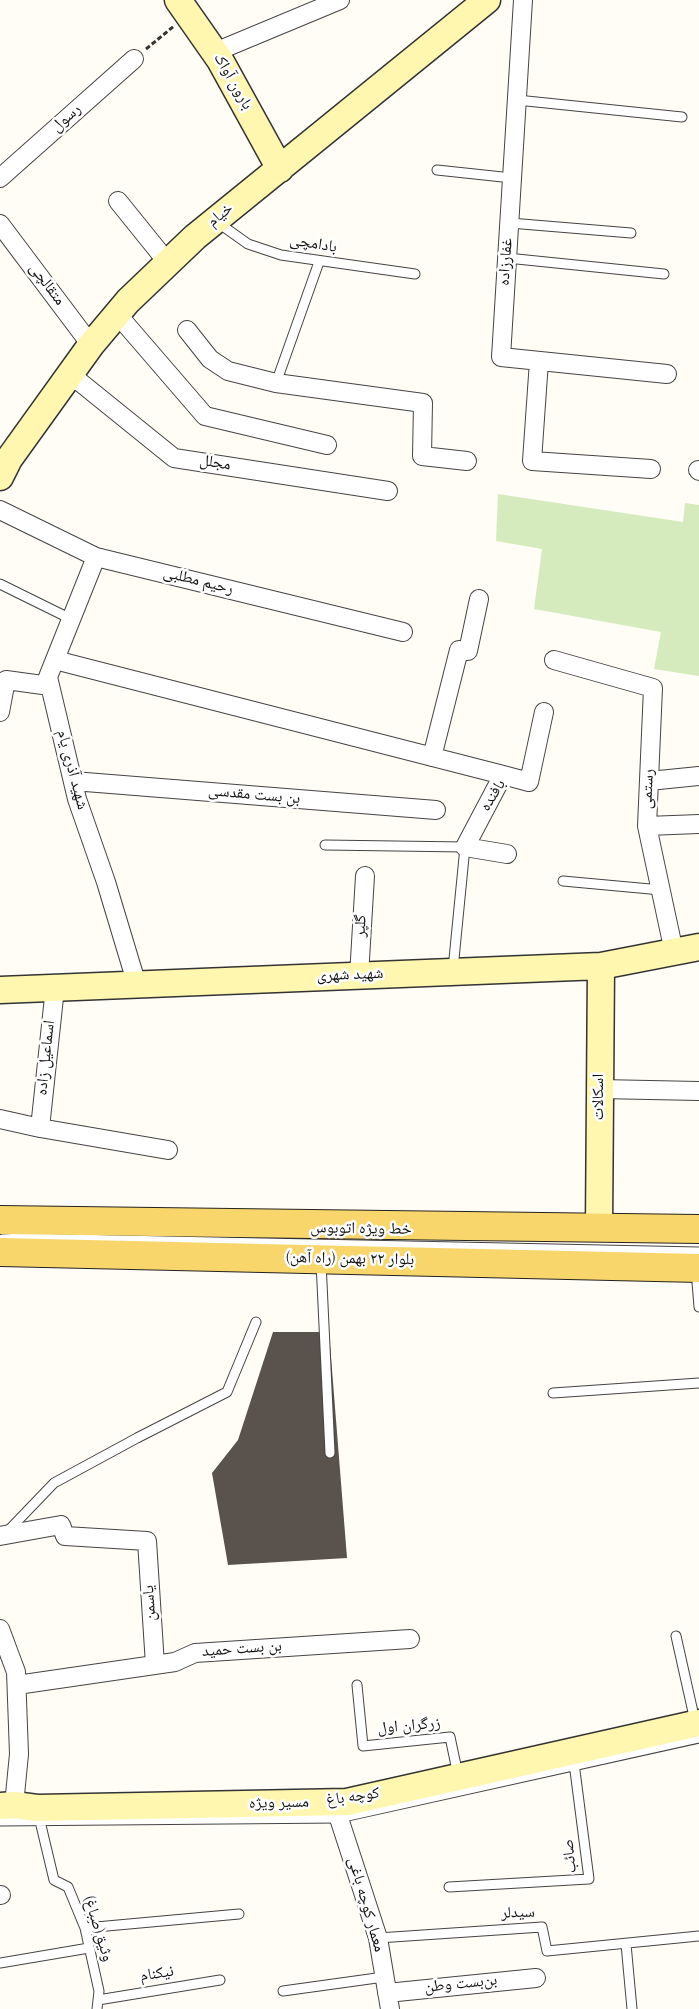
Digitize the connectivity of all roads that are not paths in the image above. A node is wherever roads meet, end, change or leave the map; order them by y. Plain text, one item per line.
1 (340, 0) edge
2 (487, 0) edge
3 (523, 0) edge
4 (182, 7) edge
5 (215, 52) junction
6 (134, 59) road end
7 (517, 100) junction
8 (682, 117) dead end
9 (280, 168) junction
10 (437, 170) dead end
11 (0, 178) edge
12 (512, 178) junction
13 (118, 201) dead end
14 (215, 221) junction
15 (510, 223) junction
16 (0, 224) edge
17 (631, 233) dead end
18 (507, 258) junction
19 (319, 262) junction
20 (168, 263) junction
21 (415, 274) dead end
22 (664, 274) dead end
23 (117, 314) junction
24 (187, 330) dead end
25 (91, 345) junction
26 (539, 361) junction
27 (70, 374) junction
28 (668, 374) dead end
29 (276, 383) junction
30 (328, 445) dead end
31 (467, 461) dead end
32 (3, 466) edge
33 (651, 469) dead end
34 (388, 491) dead end
35 (0, 510) edge
36 (96, 557) junction
37 (0, 584) edge
38 (479, 599) dead end
39 (71, 619) junction
40 (403, 632) dead end
41 (55, 660) junction
42 (554, 660) dead end
43 (50, 686) junction
44 (0, 712) edge
45 (544, 712) dead end
46 (432, 757) junction
47 (503, 775) junction
48 (699, 776) edge
49 (73, 781) junction
50 (650, 781) junction
51 (436, 810) dead end
52 (699, 824) edge
53 (647, 826) junction
54 (325, 845) dead end
55 (464, 847) junction
56 (507, 854) dead end
57 (365, 876) dead end
58 (563, 881) dead end
59 (661, 890) junction
60 (687, 950) edge
61 (601, 966) junction
62 (453, 972) junction
63 (359, 976) junction
64 (137, 985) junction
65 (55, 988) junction
66 (0, 990) edge
67 (600, 1089) junction
68 (699, 1091) edge
69 (0, 1119) edge
70 (40, 1128) junction
71 (168, 1150) dead end
72 (0, 1220) edge
73 (599, 1227) junction
74 (699, 1229) edge
75 (0, 1234) edge
76 (0, 1240) edge
77 (11, 1245) edge
78 (321, 1260) junction
79 (698, 1263) edge
80 (699, 1307) edge
81 (256, 1322) dead end
82 (699, 1383) edge
83 (553, 1393) dead end
84 (330, 1453) dead end
85 (2, 1536) edge
86 (0, 1629) edge
87 (676, 1636) dead end
88 (410, 1638) dead end
89 (155, 1665) junction
90 (16, 1685) junction
91 (358, 1685) dead end
92 (698, 1728) edge
93 (573, 1760) junction
94 (459, 1777) junction
95 (336, 1810) junction
96 (18, 1812) edge
97 (449, 1887) dead end
98 (239, 1914) dead end
99 (85, 1928) junction
100 (699, 1936) edge
101 (378, 1938) junction
102 (626, 1944) junction
103 (89, 1948) junction
104 (0, 1963) edge
105 (536, 1978) dead end
106 (220, 1980) dead end
107 (283, 1991) dead end
108 (387, 1993) edge
109 (97, 2005) edge
110 (632, 2009) edge

1 - 5 street
2 - 9 main road, خیام
3 - 7 street, غفارزاده
4 - 5 main road, بارون آواک
5 - 9 main road, بارون آواک
6 - 11 street, رسول
7 - 8 lane
7 - 12 street, غفارزاده
9 - 14 main road, خیام
10 - 12 lane
12 - 15 street, غفارزاده
13 - 20 street
14 - 19 lane, بادامچی
14 - 20 main road, خیام
15 - 17 lane
15 - 18 street, غفارزاده
16 - 25 street, متقالچی
18 - 22 lane
18 - 26 street, غفارزاده
19 - 21 lane, بادامچی
19 - 29 lane
20 - 23 main road, خیام
23 - 25 main road, خیام
23 - 30 street
24 - 29 street
25 - 27 main road, خیام
26 - 28 street, غفارزاده
26 - 33 street
27 - 32 main road, خیام
27 - 34 street, مجلل
29 - 31 street
35 - 36 street, رحیم مطلبی
36 - 39 street, شهید آذری یام
36 - 40 street, رحیم مطلبی
37 - 39 lane
38 - 46 street
39 - 41 street, شهید آذری یام
41 - 43 street, شهید آذری یام
41 - 46 street
42 - 50 street, رستمی
43 - 44 street
43 - 49 street, شهید آذری یام
45 - 47 street, بافنده
46 - 47 street
47 - 55 street, بافنده
48 - 50 street
49 - 51 street, بن بست مقدسی
49 - 64 street, شهید آذری یام
50 - 53 street, رستمی
52 - 53 street
53 - 59 street, رستمی
54 - 55 lane
55 - 56 street
55 - 62 lane, بافنده
57 - 63 street, گلپر
58 - 59 lane
59 - 60 street, رستمی
60 - 61 main road, شهید شهری
61 - 62 main road, شهید شهری
61 - 67 main road, اسکالات
62 - 63 main road, شهید شهری
63 - 64 main road, شهید شهری
64 - 65 main road, شهید شهری
65 - 66 main road, شهید شهری
65 - 70 street, اسماعیل زاده
67 - 68 street
67 - 73 main road, اسکالات
69 - 70 street
70 - 71 street
72 - 73 main road
73 - 74 main road
75 - 77 lane
76 - 77 lane
77 - 78 main road, بلوار ۲۲ بهمن (راه آهن)
77 - 79 lane, خط ویژه اتوبوس
78 - 79 main road, بلوار ۲۲ بهمن (راه آهن)
78 - 84 lane
79 - 80 lane
81 - 85 lane
82 - 83 lane
85 - 89 street, یاسمن
86 - 90 street
87 - 92 lane
88 - 89 street, بن بست حمید
89 - 90 street, بن بست حمید
90 - 96 street
91 - 94 lane, زرگران اول
92 - 93 main road, کوچه باغ
93 - 94 main road, کوچه باغ
93 - 95 lane
93 - 97 lane, صائب
94 - 95 main road, کوچه باغ
95 - 96 main road, کوچه باغ
95 - 101 street, معمار کوچه باغی
96 - 99 lane, وثیق(صباغ)
98 - 99 lane
99 - 103 lane, وثیق(صباغ)
100 - 102 lane, سیدلر
101 - 102 lane, سیدلر
101 - 108 street, معمار کوچه باغی
102 - 110 lane
103 - 104 lane
103 - 109 lane, وثیق(صباغ)
105 - 108 street, بن‌بست وطن
106 - 109 lane, نیکنام
107 - 108 lane

